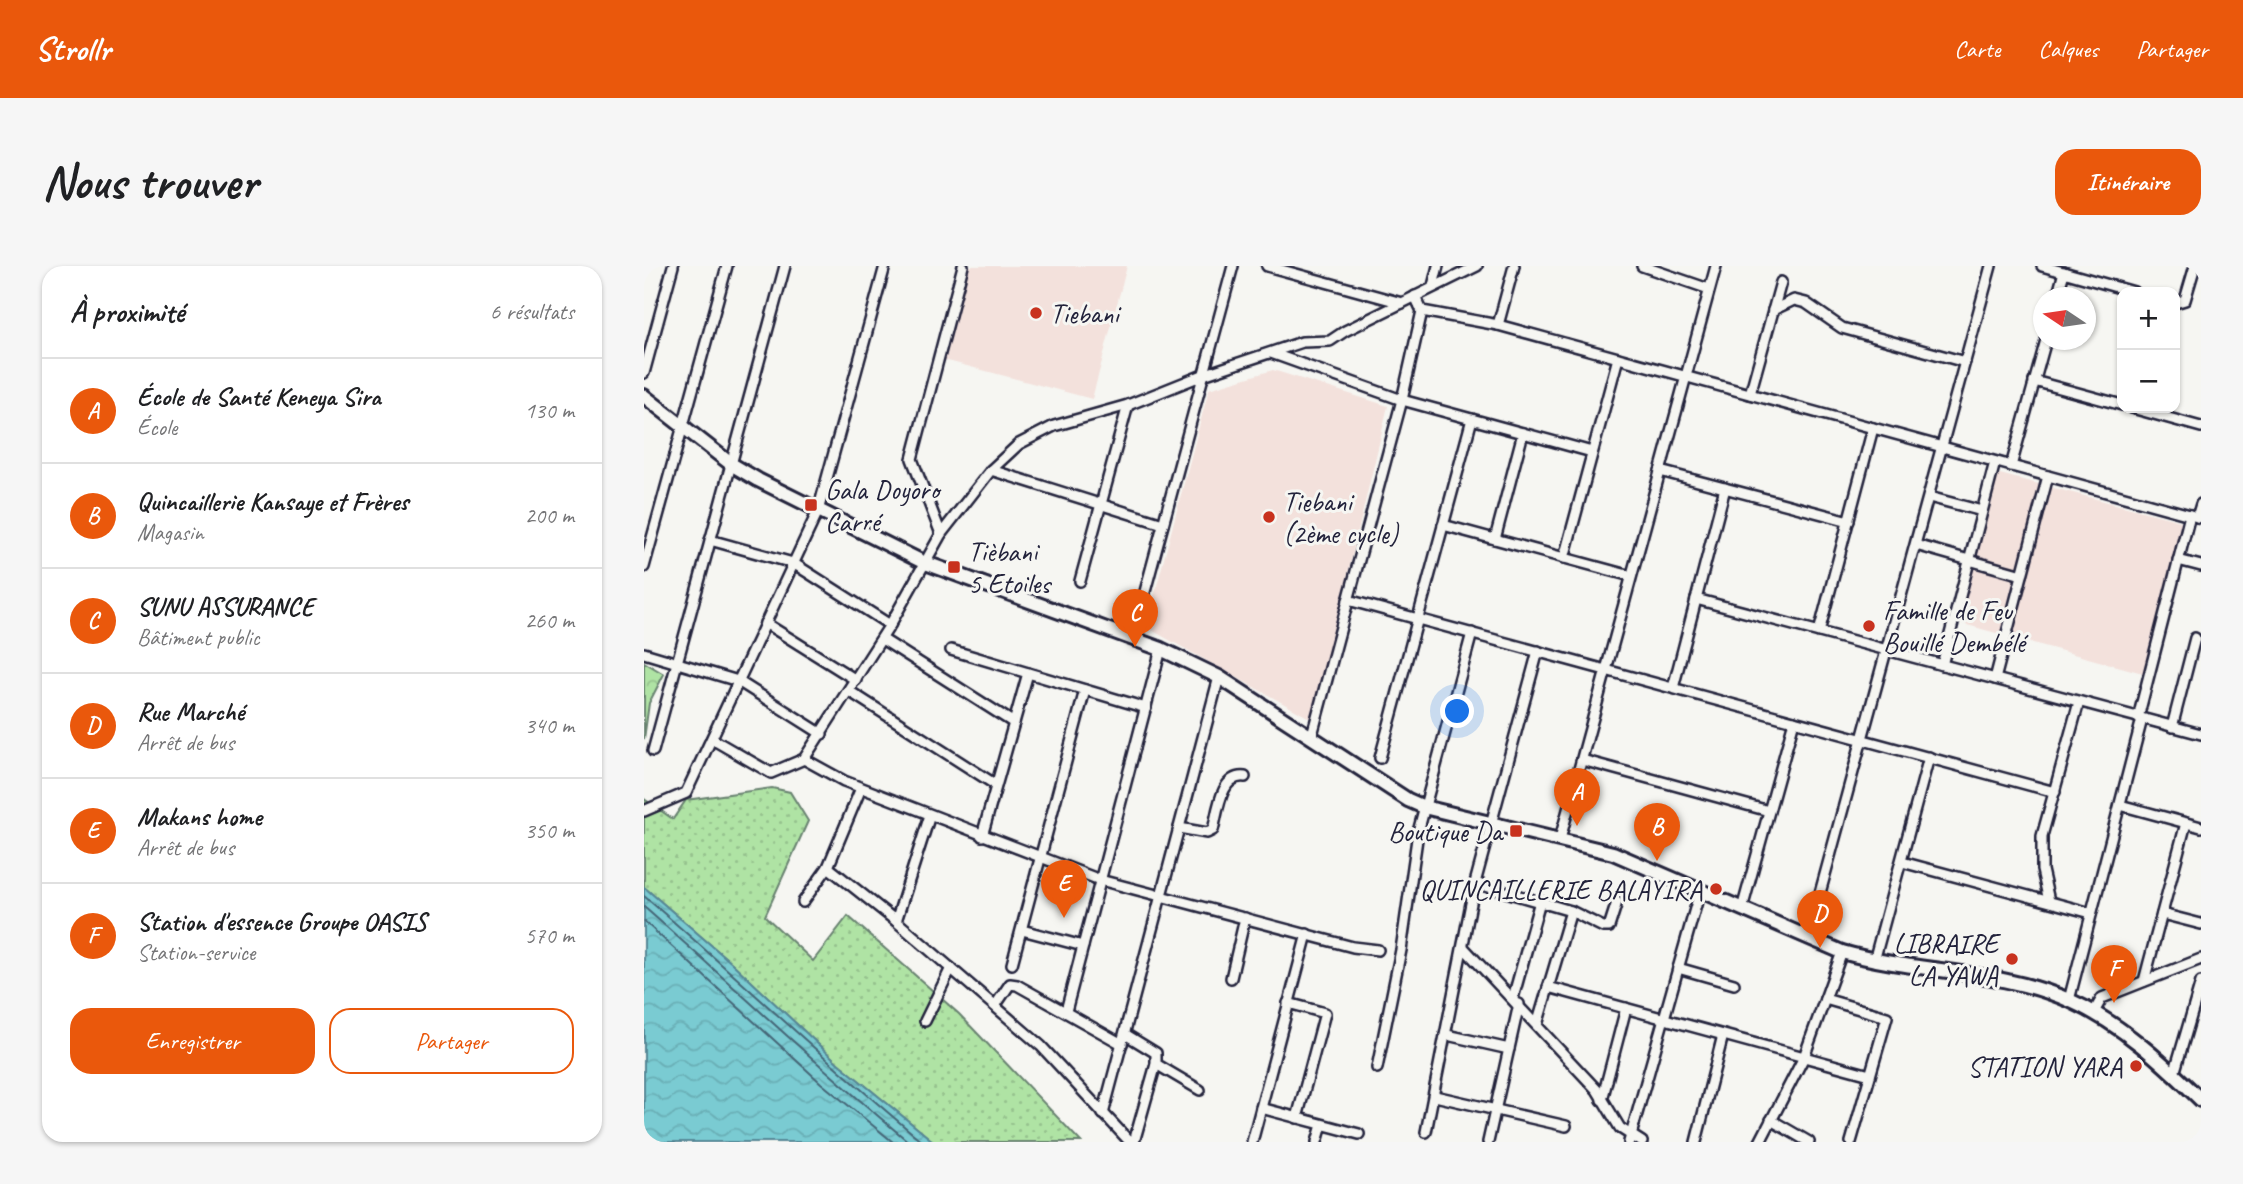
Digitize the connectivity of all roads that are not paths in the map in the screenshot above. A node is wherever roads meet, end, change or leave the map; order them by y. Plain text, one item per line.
1 (673, 266) edge
2 (727, 266) edge
3 (785, 266) edge
4 (885, 266) edge
5 (963, 266) edge
6 (1233, 266) edge
7 (1267, 266) edge
8 (1438, 266) edge
9 (1477, 266) edge
10 (1514, 266) edge
11 (1642, 266) edge
12 (1716, 266) edge
13 (1991, 266) edge
14 (2042, 266) edge
15 (2195, 266) edge
16 (2064, 272) junction
17 (1781, 282) dead end
18 (1433, 286) junction
19 (2060, 287) edge
20 (2117, 287) edge
21 (1709, 289) junction
22 (1415, 296) junction
23 (2180, 302) edge
24 (1402, 303) junction
25 (1773, 310) junction
26 (1422, 311) junction
27 (1498, 325) junction
28 (2043, 350) edge
29 (1271, 353) junction
30 (1618, 358) junction
31 (1965, 362) junction
32 (644, 373) edge
33 (1203, 375) junction
34 (1686, 377) junction
35 (2034, 381) junction
36 (1750, 394) junction
37 (645, 400) edge
38 (1402, 400) junction
39 (2117, 404) edge
40 (1128, 405) junction
41 (2150, 413) edge
42 (1472, 419) junction
43 (683, 427) junction
44 (2201, 427) edge
45 (1874, 428) junction
46 (1523, 433) junction
47 (1942, 447) junction
48 (1592, 452) junction
49 (1995, 462) junction
50 (731, 464) junction
51 (2011, 466) junction
52 (991, 470) junction
53 (1660, 471) junction
54 (2048, 476) junction
55 (1726, 488) junction
56 (1929, 497) junction
57 (2201, 504) edge
58 (1100, 506) junction
59 (818, 511) junction
60 (1982, 511) junction
61 (2196, 517) edge
62 (1849, 521) junction
63 (1163, 524) junction
64 (1443, 525) junction
65 (941, 534) junction
66 (1494, 539) junction
67 (710, 540) junction
68 (1916, 545) junction
69 (1564, 558) junction
70 (1970, 560) junction
71 (2178, 560) junction
72 (923, 562) junction
73 (793, 563) junction
74 (2201, 566) edge
75 (644, 567) edge
76 (2022, 575) junction
77 (1632, 576) junction
78 (1080, 581) dead end
79 (1696, 599) junction
80 (1348, 600) junction
81 (1418, 619) junction
82 (765, 623) junction
83 (890, 625) junction
84 (1819, 632) junction
85 (1472, 633) junction
86 (1133, 636) junction
87 (2195, 638) dead end
88 (882, 639) junction
89 (1161, 649) junction
90 (951, 650) dead end
91 (1887, 650) junction
92 (1538, 651) junction
93 (644, 653) edge
94 (677, 662) junction
95 (1942, 665) junction
96 (1606, 670) junction
97 (1028, 673) junction
98 (1219, 677) junction
99 (1995, 679) junction
100 (856, 680) junction
101 (738, 681) junction
102 (1672, 688) junction
103 (1085, 690) junction
104 (849, 691) junction
105 (2080, 702) junction
106 (1146, 708) junction
107 (2140, 718) junction
108 (1794, 721) junction
109 (1014, 723) junction
110 (2172, 727) junction
111 (822, 734) junction
112 (2201, 734) edge
113 (1312, 735) junction
114 (712, 738) junction
115 (1863, 740) junction
116 (653, 751) dead end
117 (1929, 757) junction
118 (1380, 758) dead end
119 (804, 759) junction
120 (1582, 760) junction
121 (1245, 777) dead end
122 (996, 785) junction
123 (861, 788) junction
124 (2055, 792) junction
125 (2120, 805) junction
126 (1424, 807) junction
127 (644, 811) edge
128 (1769, 811) junction
129 (930, 815) junction
130 (1492, 822) junction
131 (2186, 823) junction
132 (2201, 827) edge
133 (1179, 828) junction
134 (982, 836) junction
135 (1560, 839) junction
136 (1041, 859) junction
137 (1902, 862) junction
138 (828, 867) junction
139 (1100, 880) junction
140 (1475, 883) junction
141 (1700, 891) junction
142 (1161, 896) junction
143 (1540, 901) junction
144 (2049, 901) junction
145 (803, 902) dead end
146 (1617, 902) dead end
147 (1742, 909) junction
148 (1572, 911) junction
149 (2091, 913) junction
150 (2162, 914) junction
151 (1245, 918) junction
152 (896, 921) junction
153 (2201, 923) edge
154 (1021, 930) junction
155 (1307, 934) junction
156 (1808, 937) junction
157 (1083, 946) junction
158 (1464, 948) junction
159 (1378, 950) dead end
160 (1842, 952) junction
161 (2201, 959) edge
162 (1874, 961) junction
163 (1012, 964) dead end
164 (951, 968) junction
165 (1678, 968) junction
166 (1231, 978) dead end
167 (2144, 981) junction
168 (2201, 982) edge
169 (1734, 984) dead end
170 (1548, 987) junction
171 (1825, 999) junction
172 (2068, 999) junction
173 (1516, 1001) junction
174 (1288, 1003) junction
175 (995, 1006) junction
176 (1626, 1009) junction
177 (1066, 1011) junction
178 (2094, 1012) junction
179 (1664, 1019) junction
180 (925, 1021) dead end
181 (1537, 1025) junction
182 (1125, 1034) junction
183 (1447, 1035) junction
184 (1723, 1035) junction
185 (1122, 1044) junction
186 (1509, 1049) junction
187 (1804, 1057) junction
188 (1156, 1064) junction
189 (1377, 1068) dead end
190 (2174, 1074) junction
191 (1870, 1075) junction
192 (1200, 1090) dead end
193 (1435, 1096) junction
194 (1602, 1100) junction
195 (2201, 1100) edge
196 (1261, 1108) junction
197 (1495, 1109) junction
198 (1103, 1114) junction
199 (1297, 1118) junction
200 (1771, 1120) junction
201 (1322, 1125) junction
202 (1566, 1126) dead end
203 (1426, 1132) dead end
204 (1359, 1134) dead end
205 (1630, 1139) edge
206 (1132, 1142) edge
207 (1252, 1142) edge
208 (1317, 1142) edge
209 (1488, 1142) edge
210 (1643, 1142) edge
211 (1696, 1142) edge
212 (1760, 1142) edge
213 (1810, 1142) edge
214 (1851, 1142) edge

1 - 32 street
2 - 43 street
3 - 50 street
4 - 59 street
5 - 65 street
6 - 33 street
7 - 24 street
8 - 18 street
9 - 18 street
10 - 27 street
11 - 21 street
12 - 21 street
13 - 31 street
14 - 16 street
15 - 23 street
16 - 19 street
16 - 20 street
17 - 25 street
18 - 22 street
21 - 34 street
22 - 24 street
22 - 26 street
24 - 29 street
25 - 31 street
25 - 36 street
26 - 27 street
26 - 38 street
27 - 30 street
28 - 35 street
29 - 33 street
29 - 38 street
30 - 34 street
30 - 48 street
31 - 47 street
33 - 40 street
33 - 63 street
34 - 36 street
34 - 53 street
35 - 39 street
35 - 51 street
36 - 45 street
37 - 43 main road
38 - 42 street
38 - 80 street
40 - 52 street
40 - 58 street
41 - 44 street
42 - 46 street
42 - 64 street
43 - 50 main road
43 - 75 street
45 - 47 street
45 - 62 street
46 - 48 street
46 - 66 street
47 - 49 street
47 - 56 street
48 - 69 street
49 - 51 street
49 - 60 street
50 - 59 main road
50 - 67 street
51 - 54 street
52 - 58 street
52 - 65 street
53 - 55 street
53 - 77 street
54 - 61 street
54 - 76 street
55 - 62 street
55 - 79 street
56 - 60 street
56 - 68 street
57 - 61 street
58 - 63 street
58 - 78 street
59 - 72 main road
59 - 73 street
60 - 70 street
61 - 71 street
62 - 84 street
63 - 86 street
64 - 66 street
64 - 81 street
65 - 72 street
66 - 69 street
67 - 73 street
67 - 94 street
68 - 70 street
68 - 91 street
69 - 77 street
70 - 76 street
70 - 95 street
71 - 74 street
71 - 107 street
72 - 83 street
72 - 86 main road
73 - 82 street
73 - 83 street
76 - 99 street
77 - 96 street
79 - 84 street
79 - 102 street
80 - 81 street
80 - 113 street
81 - 85 street
81 - 118 street
82 - 100 street
82 - 101 street
83 - 88 street
84 - 91 street
85 - 92 street
85 - 126 street
86 - 89 main road
87 - 110 street
88 - 100 street
88 - 109 street
89 - 98 main road
89 - 106 street
90 - 97 street
91 - 95 street
91 - 115 street
92 - 96 street
92 - 130 street
93 - 94 street
94 - 101 street
94 - 116 street
95 - 99 street
96 - 102 street
96 - 120 street
97 - 103 street
97 - 109 street
98 - 113 main road
98 - 133 street
99 - 105 street
100 - 104 street
101 - 111 street
101 - 114 street
102 - 108 street
103 - 106 street
103 - 136 street
104 - 111 street
104 - 122 street
105 - 107 street
105 - 124 street
106 - 139 street
107 - 110 street
107 - 125 street
108 - 115 street
108 - 128 street
109 - 122 street
110 - 112 street
111 - 119 street
113 - 126 main road
114 - 119 street
114 - 127 street
115 - 117 street
115 - 156 street
117 - 124 street
117 - 137 street
119 - 123 street
120 - 128 street
120 - 135 street
121 - 133 street
122 - 134 street
123 - 129 street
123 - 138 street
124 - 144 street
125 - 131 street
125 - 149 street
126 - 130 main road
126 - 189 street
128 - 147 street
129 - 134 street
129 - 152 street
130 - 135 main road
130 - 140 street
131 - 132 street
131 - 150 street
133 - 142 street
134 - 136 street
135 - 141 main road
136 - 139 street
136 - 154 street
137 - 144 street
137 - 162 street
138 - 145 street
138 - 152 street
139 - 142 street
139 - 157 street
140 - 143 street
140 - 158 street
141 - 147 main road
141 - 165 street
142 - 151 street
142 - 182 street
143 - 148 street
143 - 173 street
144 - 149 street
146 - 148 street
147 - 156 main road
148 - 170 street
149 - 172 street
150 - 153 street
150 - 167 street
151 - 155 street
151 - 166 street
152 - 164 street
154 - 157 street
154 - 163 street
155 - 159 street
155 - 174 street
156 - 160 main road
157 - 177 street
158 - 173 street
158 - 183 street
160 - 162 main road
160 - 171 street
161 - 167 street
162 - 172 main road
164 - 175 street
164 - 180 street
165 - 169 street
165 - 179 street
167 - 178 street
168 - 190 street
170 - 176 street
170 - 181 street
171 - 187 street
171 - 191 street
172 - 178 main road
173 - 181 street
173 - 186 street
174 - 196 street
174 - 199 street
175 - 177 street
175 - 198 street
176 - 179 street
176 - 194 street
177 - 185 street
178 - 190 main road
179 - 184 street
179 - 205 street
181 - 194 street
182 - 185 street
182 - 188 street
183 - 186 street
183 - 193 street
184 - 187 street
184 - 211 street
185 - 198 street
186 - 197 street
187 - 191 street
187 - 200 street
188 - 192 street
188 - 206 street
190 - 195 main road
191 - 214 street
193 - 197 street
193 - 203 street
194 - 205 street
196 - 199 street
196 - 207 street
197 - 202 street
197 - 209 street
198 - 206 street
199 - 201 street
200 - 212 street
200 - 213 street
201 - 204 street
201 - 208 street
205 - 210 street

